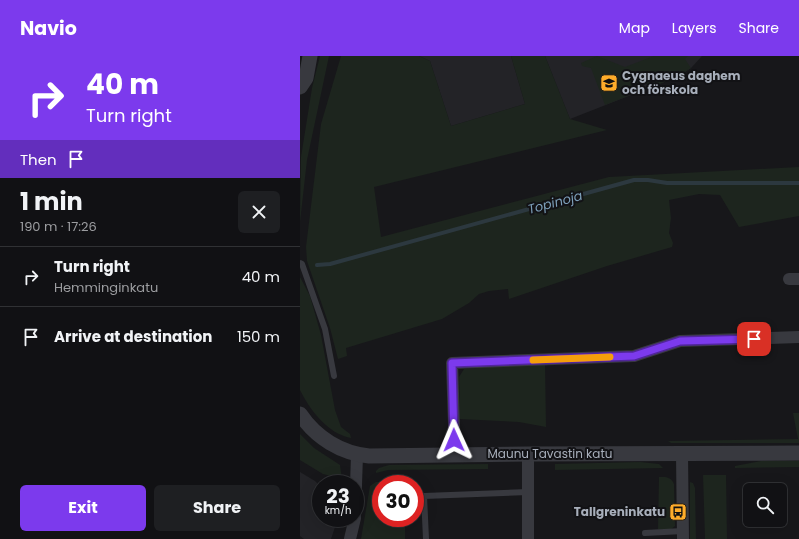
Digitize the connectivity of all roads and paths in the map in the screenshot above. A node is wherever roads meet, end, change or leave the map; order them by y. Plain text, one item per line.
1 (310, 56) edge
2 (300, 87) edge
3 (300, 263) edge
4 (799, 337) edge
5 (334, 376) dead end
6 (300, 414) edge
7 (799, 453) edge
8 (528, 454) junction
9 (682, 454) junction
10 (357, 455) junction
11 (455, 455) junction
12 (356, 475) edge
13 (528, 492) junction
14 (353, 527) edge
15 (645, 533) dead end
16 (683, 535) edge
17 (350, 539) edge
18 (426, 539) edge
19 (528, 539) edge

1 - 2 street
3 - 5 lane
4 - 11 street
6 - 10 street, Maunu Tavastin katu
7 - 9 street, Maunu Tavastin katu
8 - 9 street, Maunu Tavastin katu
8 - 11 street, Maunu Tavastin katu
8 - 13 street
9 - 16 street
10 - 11 street, Maunu Tavastin katu
10 - 12 street
13 - 18 lane
13 - 19 street
14 - 17 street
15 - 16 lane

